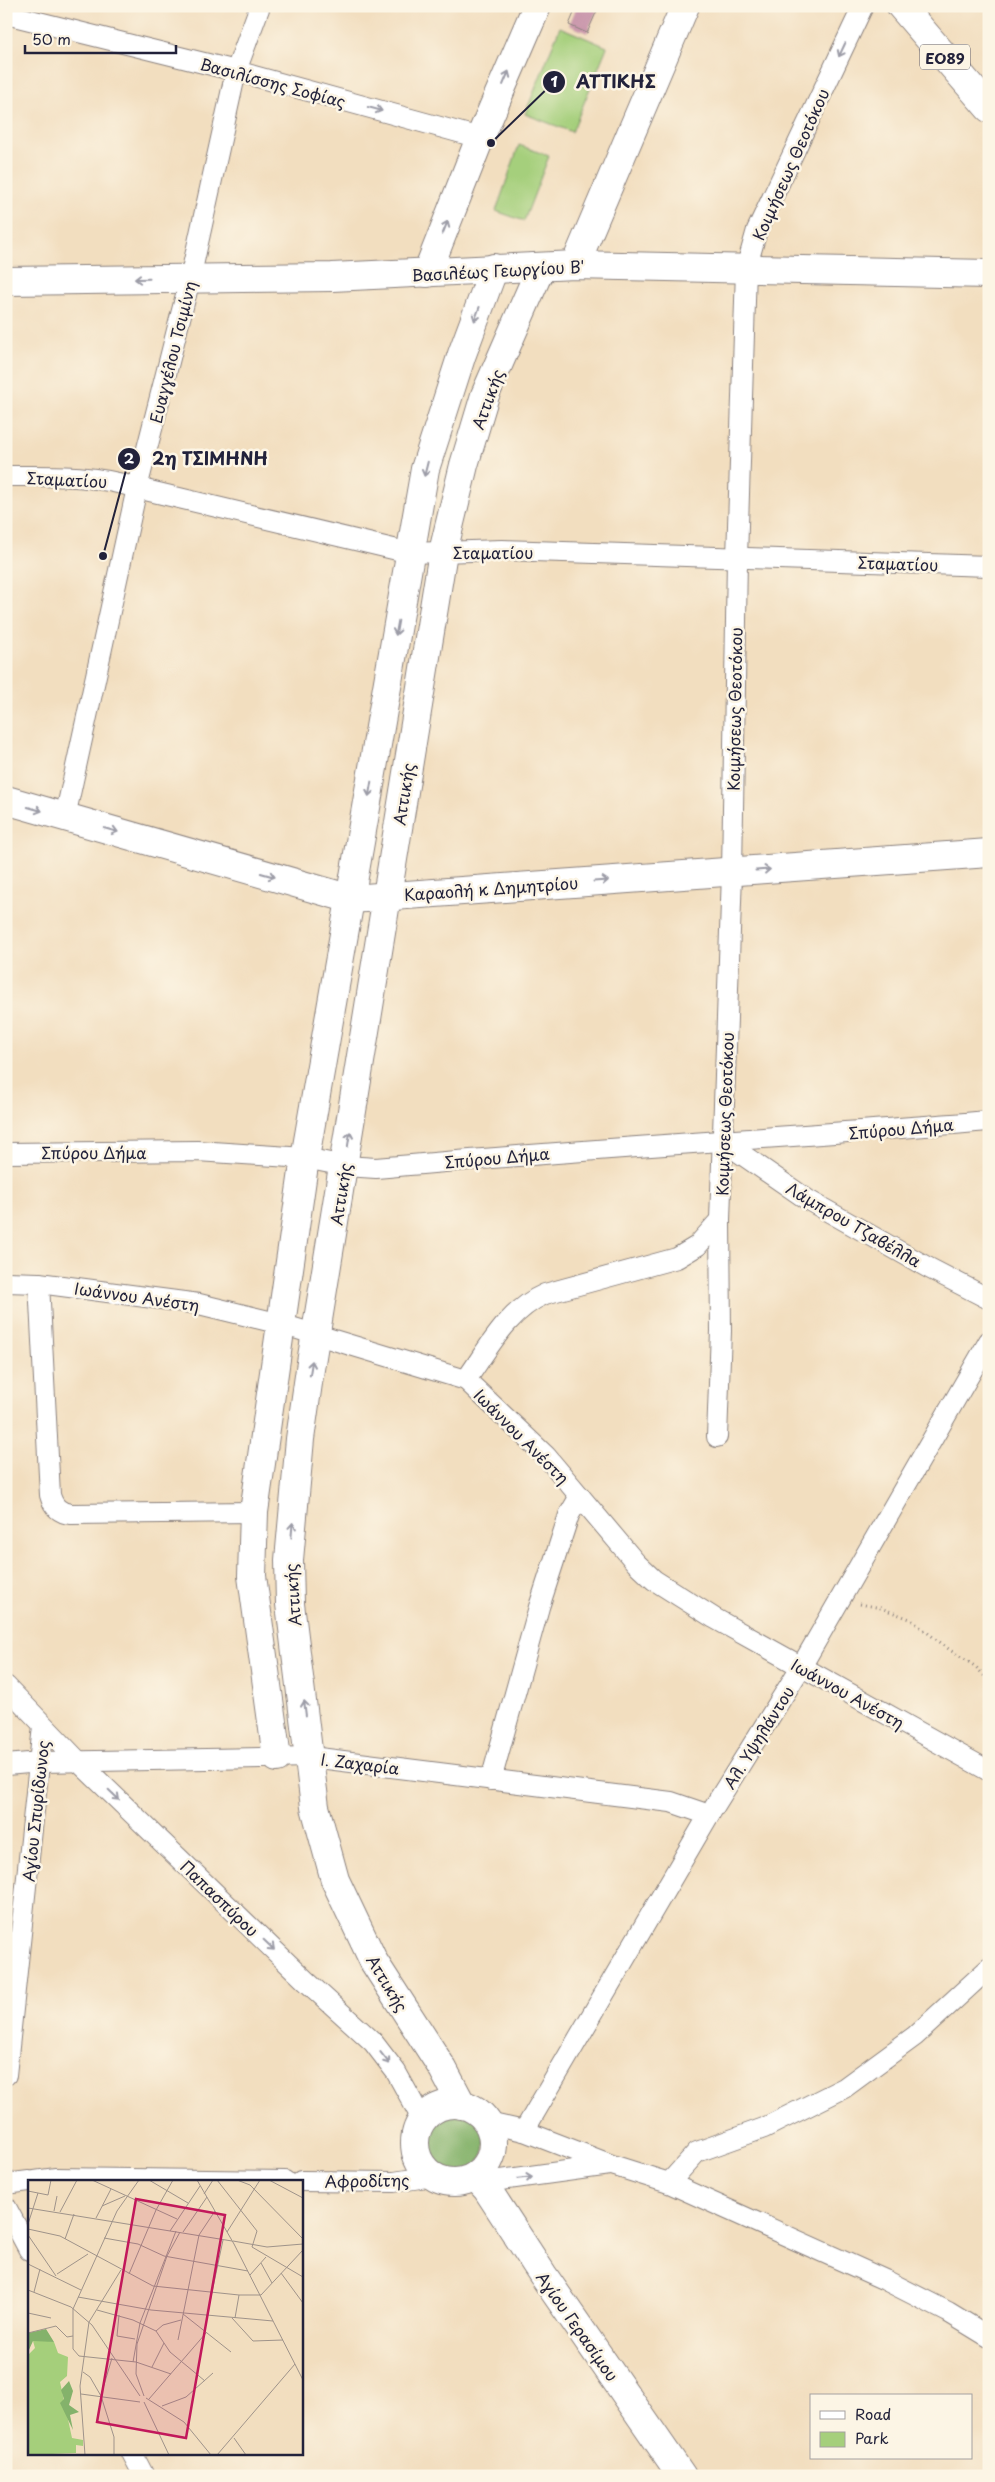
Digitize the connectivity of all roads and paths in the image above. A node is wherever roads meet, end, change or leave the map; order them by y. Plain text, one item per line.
1 (260, 6) edge
2 (536, 6) edge
3 (685, 6) edge
4 (863, 6) edge
5 (901, 6) edge
6 (6, 14) edge
7 (236, 71) junction
8 (989, 108) edge
9 (480, 138) junction
10 (575, 265) junction
11 (541, 267) junction
12 (494, 268) junction
13 (746, 269) junction
14 (427, 274) junction
15 (989, 274) edge
16 (190, 279) junction
17 (6, 281) edge
18 (6, 476) edge
19 (137, 488) junction
20 (443, 552) junction
21 (410, 553) junction
22 (737, 558) junction
23 (989, 566) edge
24 (6, 800) edge
25 (64, 817) junction
26 (989, 853) edge
27 (732, 873) junction
28 (386, 895) junction
29 (351, 899) junction
30 (989, 1107) edge
31 (988, 1121) edge
32 (724, 1142) junction
33 (6, 1153) edge
34 (305, 1158) junction
35 (345, 1166) junction
36 (720, 1220) junction
37 (6, 1282) edge
38 (38, 1283) junction
39 (989, 1299) edge
40 (281, 1324) junction
41 (316, 1335) junction
42 (989, 1341) edge
43 (466, 1380) junction
44 (717, 1437) dead end
45 (580, 1496) junction
46 (254, 1512) junction
47 (836, 1604) junction
48 (801, 1667) junction
49 (989, 1681) edge
50 (6, 1686) edge
51 (44, 1726) junction
52 (311, 1757) junction
53 (277, 1758) junction
54 (40, 1762) junction
55 (79, 1762) junction
56 (6, 1765) edge
57 (989, 1771) edge
58 (491, 1780) junction
59 (709, 1815) junction
60 (989, 1968) edge
61 (6, 2076) edge
62 (462, 2105) junction
63 (422, 2119) junction
64 (488, 2123) junction
65 (524, 2131) junction
66 (612, 2165) junction
67 (477, 2175) junction
68 (433, 2176) junction
69 (42, 2180) edge
70 (209, 2180) edge
71 (302, 2181) edge
72 (28, 2182) edge
73 (669, 2183) junction
74 (6, 2184) edge
75 (6, 2208) edge
76 (28, 2248) edge
77 (989, 2337) edge
78 (133, 2454) edge
79 (144, 2476) edge
80 (682, 2476) edge

1 - 7 street, Ευαγγέλου Τσιμίνη
9 -> 2 street
3 - 10 street
4 -> 13 street, Κοιμήσεως Θεοτόκου
5 - 8 street, ΕΟ89
6 - 7 street, Βασιλίσσης Σοφίας
7 -> 9 street, Βασιλίσσης Σοφίας
7 - 16 street, Ευαγγέλου Τσιμίνη
14 -> 9 street
10 - 11 street, Βασιλέως Γεωργίου Β'
10 - 13 street, Βασιλέως Γεωργίου Β'
11 - 12 street, Βασιλέως Γεωργίου Β'
11 - 20 street, Αττικής
12 - 14 street, Βασιλέως Γεωργίου Β'
12 -> 21 street, Αττικής
13 - 15 street, Βασιλέως Γεωργίου Β'
13 - 22 street, Κοιμήσεως Θεοτόκου
14 - 16 street, Βασιλέως Γεωργίου Β'
16 -> 17 street, Βασιλέως Γεωργίου Β'
16 - 19 street, Ευαγγέλου Τσιμίνη
18 - 19 street, Σταματίου
19 - 21 street, Σταματίου
19 - 25 street, Ευαγγέλου Τσιμίνη
20 - 21 street, Σταματίου
20 - 22 street, Σταματίου
20 - 28 street, Αττικής
21 -> 29 street, Αττικής
22 - 23 street, Σταματίου
22 - 27 street, Κοιμήσεως Θεοτόκου
24 -> 25 street, Καραολή κ Δημητρίου
25 -> 29 street, Καραολή κ Δημητρίου
27 -> 26 street, Καραολή κ Δημητρίου
28 -> 27 street, Καραολή κ Δημητρίου
27 - 32 street, Κοιμήσεως Θεοτόκου
28 - 29 street, Καραολή κ Δημητρίου
35 -> 28 street, Αττικής
29 - 34 street, Αττικής
30 - 31 street
31 - 32 street, Σπύρου Δήμα
32 - 35 street, Σπύρου Δήμα
32 - 36 street, Κοιμήσεως Θεοτόκου
32 - 39 street, Λάμπρου Τζαβέλλα
33 - 34 street, Σπύρου Δήμα
34 - 35 street, Σπύρου Δήμα
34 - 40 street, Αττικής
35 - 41 street, Αττικής
36 - 43 street
36 - 44 street, Κοιμήσεως Θεοτόκου
37 - 38 street, Ιωάννου Ανέστη
38 - 40 street, Ιωάννου Ανέστη
38 - 46 street
40 - 41 street, Ιωάννου Ανέστη
40 - 46 street, Αττικής
41 - 43 street, Ιωάννου Ανέστη
52 -> 41 street, Αττικής
42 - 47 street, Αλ. Υψηλάντου
43 - 45 street, Ιωάννου Ανέστη
45 - 48 street, Ιωάννου Ανέστη
45 - 58 street
46 - 53 street, Αττικής
47 - 48 street, Αλ. Υψηλάντου
47 - 49 path
48 - 57 street, Ιωάννου Ανέστη
48 - 59 street, Αλ. Υψηλάντου
50 - 51 street, Παπασπύρου
51 - 54 street, Αγίου Σπυρίδωνος
51 - 55 street, Παπασπύρου
52 - 53 street, Ι. Ζαχαρία
52 - 58 street, Ι. Ζαχαρία
52 - 62 street, Αττικής
53 - 55 street, Ι. Ζαχαρία
54 - 55 street, Ι. Ζαχαρία
54 - 56 street, Ι. Ζαχαρία
54 - 61 street, Αγίου Σπυρίδωνος
55 -> 63 street, Παπασπύρου
58 - 59 street, Ι. Ζαχαρία
59 - 65 street, Αλ. Υψηλάντου
60 - 73 street
62 - 63 street
62 - 64 street
63 - 68 street
64 - 65 street
64 - 67 street
65 - 66 street
67 -> 66 street
66 - 73 street
67 - 68 street
67 - 80 street, Αγίου Γερασίμου
68 - 71 street, Αφροδίτης
69 - 70 street
72 - 74 street
73 - 77 street
75 - 76 street
78 - 79 street

